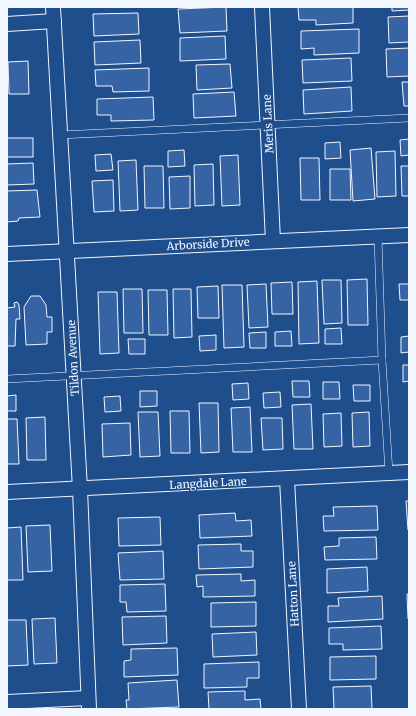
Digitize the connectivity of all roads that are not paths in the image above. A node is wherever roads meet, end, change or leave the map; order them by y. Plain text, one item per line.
1 (53, 7) edge
2 (262, 7) edge
3 (54, 21) junction
4 (7, 24) edge
5 (409, 118) edge
6 (268, 124) junction
7 (60, 135) junction
8 (409, 236) edge
9 (378, 237) junction
10 (273, 241) junction
11 (66, 250) junction
12 (7, 254) edge
13 (382, 360) junction
14 (74, 375) junction
15 (7, 379) edge
16 (409, 472) edge
17 (389, 473) junction
18 (287, 479) junction
19 (80, 489) junction
20 (7, 492) edge
21 (7, 702) edge
22 (89, 704) edge
23 (299, 709) edge

1 - 3 street, Tildon Avenue
2 - 6 street, Meris Lane
3 - 4 street
3 - 7 street, Tildon Avenue
5 - 6 lane
6 - 7 lane
6 - 10 street, Meris Lane
7 - 11 street, Tildon Avenue
8 - 9 street, Arborside Drive
9 - 10 street, Arborside Drive
9 - 13 lane
10 - 11 street, Arborside Drive
11 - 12 street, Arborside Drive
11 - 14 street, Tildon Avenue
13 - 14 lane
13 - 17 lane
14 - 15 lane
14 - 19 street, Tildon Avenue
16 - 17 street, Langdale Lane
17 - 18 street, Langdale Lane
18 - 19 street, Langdale Lane
18 - 23 street, Hatton Lane
19 - 20 street, Langdale Lane
19 - 22 street, Tildon Avenue
21 - 22 street

